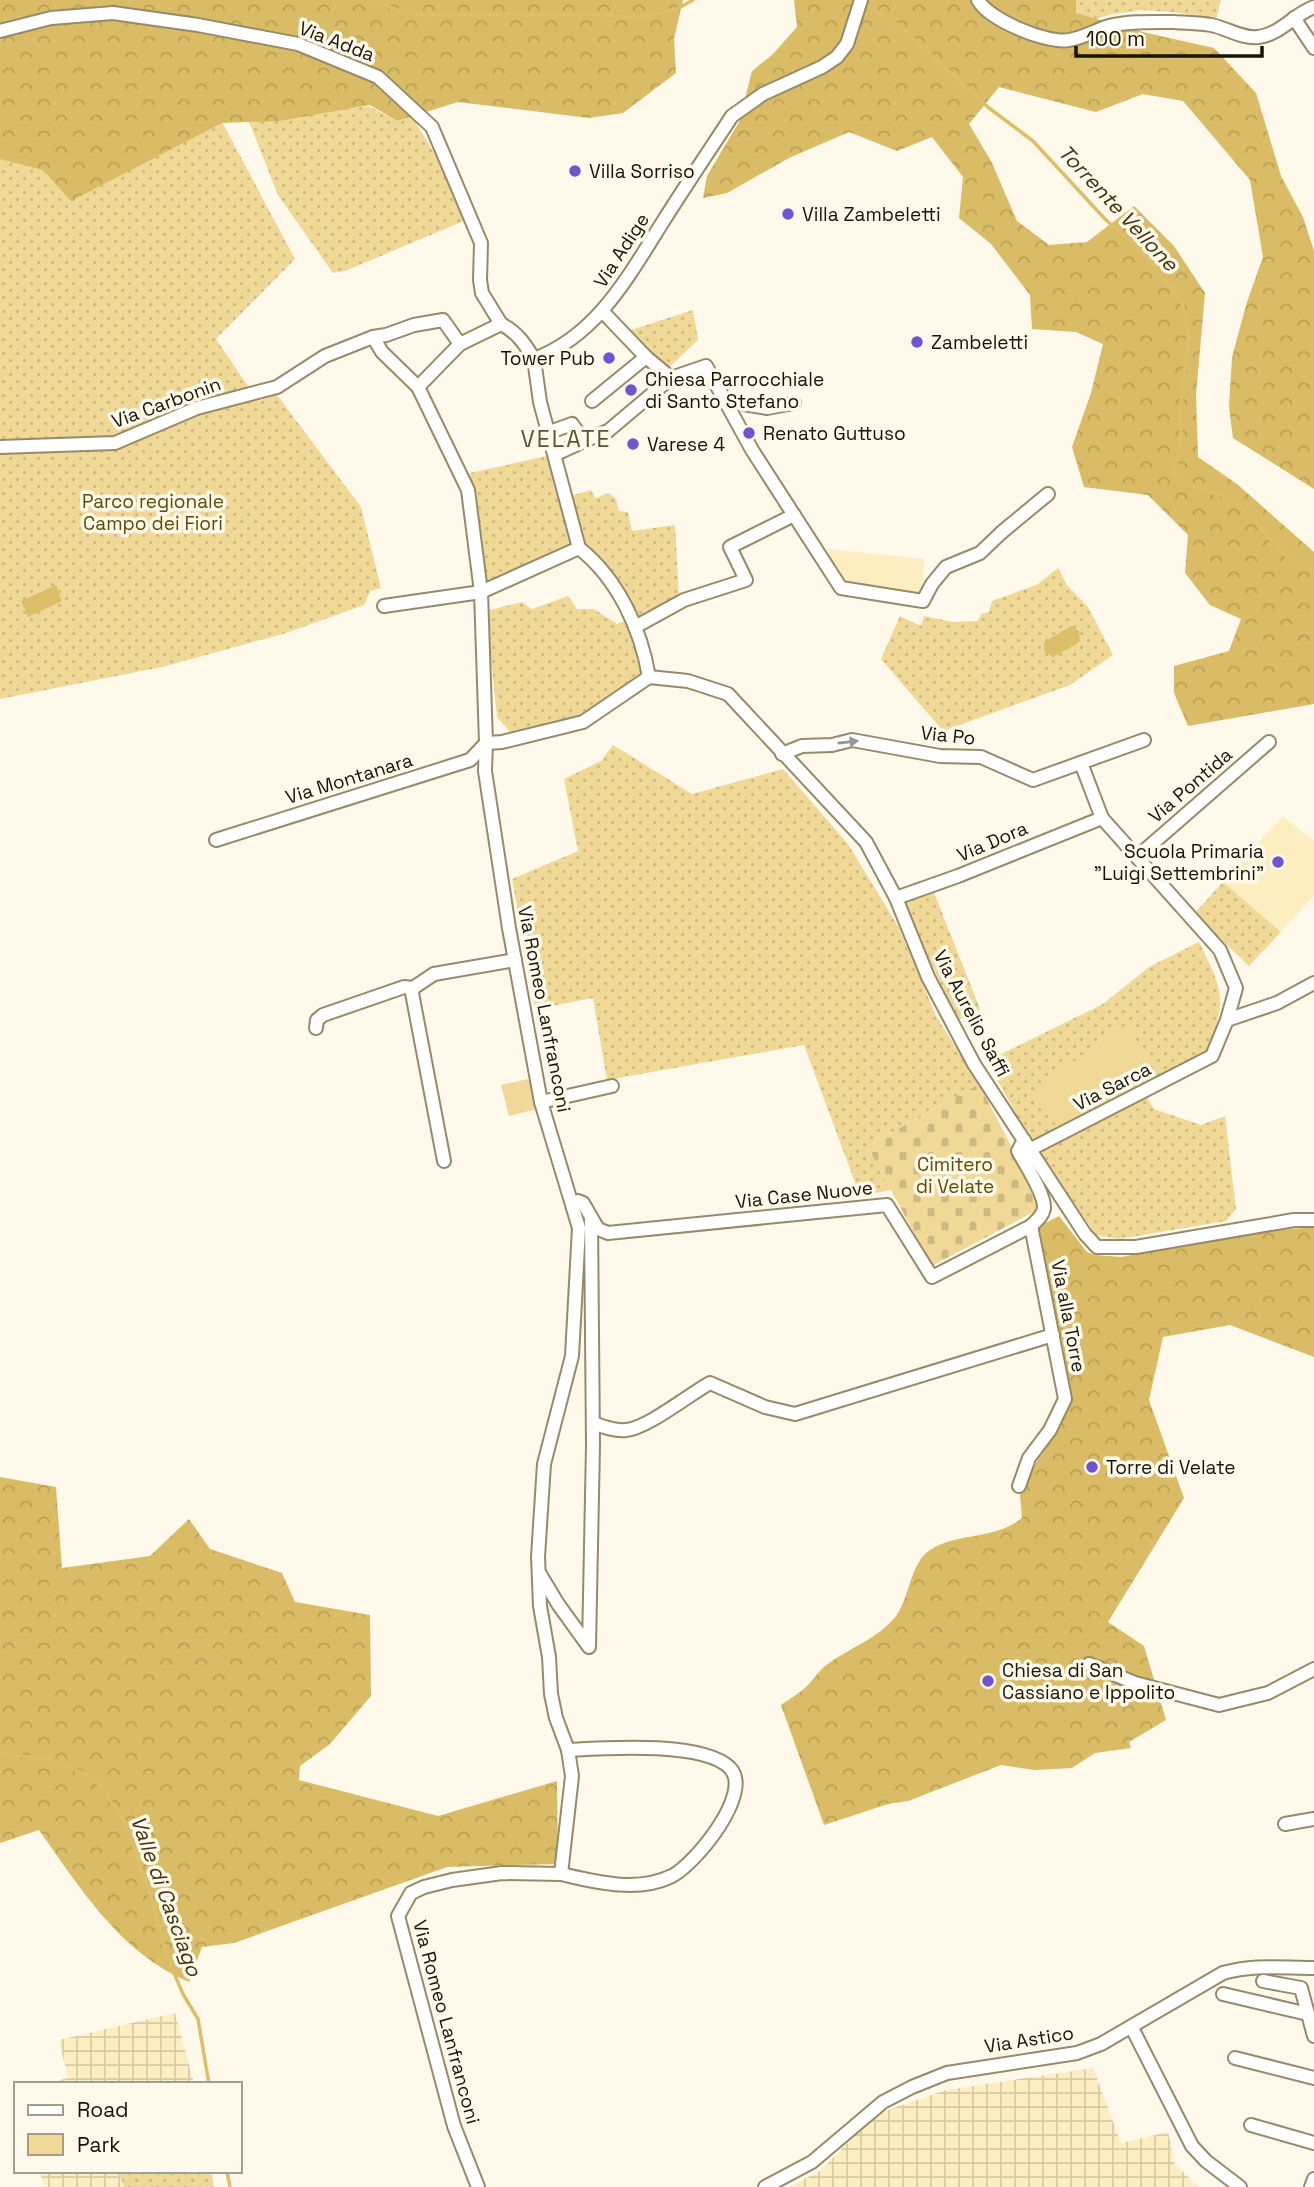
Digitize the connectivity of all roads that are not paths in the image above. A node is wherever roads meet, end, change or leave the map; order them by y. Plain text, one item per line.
1 (862, 0) edge
2 (978, 0) edge
3 (1302, 0) edge
4 (1314, 5) edge
5 (1294, 18) junction
6 (0, 31) edge
7 (1314, 48) edge
8 (603, 312) junction
9 (501, 324) junction
10 (373, 337) junction
11 (460, 344) junction
12 (646, 357) junction
13 (534, 359) junction
14 (671, 378) junction
15 (418, 387) junction
16 (592, 401) dead end
17 (725, 401) junction
18 (794, 404) dead end
19 (550, 432) junction
20 (584, 441) junction
21 (0, 447) edge
22 (556, 454) junction
23 (1048, 494) dead end
24 (794, 515) junction
25 (579, 548) junction
26 (481, 592) junction
27 (384, 606) dead end
28 (635, 627) junction
29 (649, 677) junction
30 (1144, 740) dead end
31 (1269, 742) dead end
32 (486, 743) junction
33 (782, 754) junction
34 (1081, 763) junction
35 (1102, 818) junction
36 (216, 840) dead end
37 (1137, 858) junction
38 (896, 898) junction
39 (515, 960) junction
40 (1314, 982) edge
41 (413, 988) junction
42 (1227, 1020) junction
43 (316, 1028) dead end
44 (612, 1086) dead end
45 (541, 1102) junction
46 (1026, 1145) junction
47 (444, 1161) dead end
48 (573, 1203) junction
49 (591, 1220) junction
50 (1314, 1220) edge
51 (1031, 1226) junction
52 (1053, 1335) junction
53 (593, 1423) junction
54 (1019, 1486) dead end
55 (539, 1571) junction
56 (1089, 1664) dead end
57 (1314, 1669) edge
58 (568, 1750) junction
59 (1314, 1819) edge
60 (1285, 1824) dead end
61 (561, 1874) junction
62 (1314, 1968) edge
63 (1263, 1981) dead end
64 (1223, 1994) dead end
65 (1308, 2014) junction
66 (1132, 2028) junction
67 (1314, 2036) edge
68 (1235, 2058) dead end
69 (1314, 2078) edge
70 (1251, 2125) dead end
71 (1314, 2143) edge
72 (1314, 2179) edge
73 (478, 2187) edge
74 (765, 2187) edge
75 (1240, 2187) edge
76 (1311, 2187) edge

1 - 8 street, Via Adige
2 - 5 street
3 - 4 street
4 - 5 street
5 - 7 street
6 - 9 street, Via Adda
8 - 12 street
8 - 13 street, Via Adige
9 - 11 street
9 - 13 street, Via Adda
10 - 11 street, Via Carbonin
10 - 15 street, Via Romeo Lanfranconi
10 - 21 street, Via Carbonin
11 - 15 street
12 - 14 street
12 - 16 street
13 - 19 street
14 - 17 street
14 - 20 street
15 - 26 street, Via Romeo Lanfranconi
17 - 18 street
17 - 24 street
19 - 20 street
19 - 22 street
20 - 22 street
22 - 25 street
23 - 24 street
24 - 28 street
25 - 26 street
25 - 28 street
26 - 27 street
26 - 32 street, Via Romeo Lanfranconi
28 - 29 street
29 - 32 street
29 - 33 street, Via Aurelio Saffi
30 - 34 street, Via Po
31 - 37 street, Via Pontida
32 - 36 street, Via Montanara
32 - 39 street, Via Romeo Lanfranconi
33 -> 34 street, Via Po
33 - 38 street, Via Aurelio Saffi
34 - 35 street
35 - 37 street
35 - 38 street, Via Dora
37 - 42 street
38 - 46 street, Via Aurelio Saffi
39 - 41 street
39 - 45 street, Via Romeo Lanfranconi
40 - 42 street
41 - 43 street
41 - 47 street
42 - 46 street, Via Sarca
44 - 45 street
45 - 48 street, Via Romeo Lanfranconi
46 - 50 street, Via Aurelio Saffi
46 - 51 street
48 - 49 street, Via Case Nuove
48 - 55 street, Via Romeo Lanfranconi
49 - 51 street, Via Case Nuove
49 - 53 street
51 - 52 street, Via alla Torre
52 - 53 street
52 - 54 street, Via alla Torre
53 - 55 street
55 - 58 street, Via Romeo Lanfranconi
56 - 57 street
58 - 61 street, Via Romeo Lanfranconi
58 - 61 street
59 - 60 street
61 - 73 street, Via Romeo Lanfranconi
62 - 66 street, Via Astico
63 - 65 street
64 - 65 street
65 - 67 street
66 - 74 street, Via Astico
66 - 75 street
68 - 69 street
70 - 71 street
72 - 76 street

